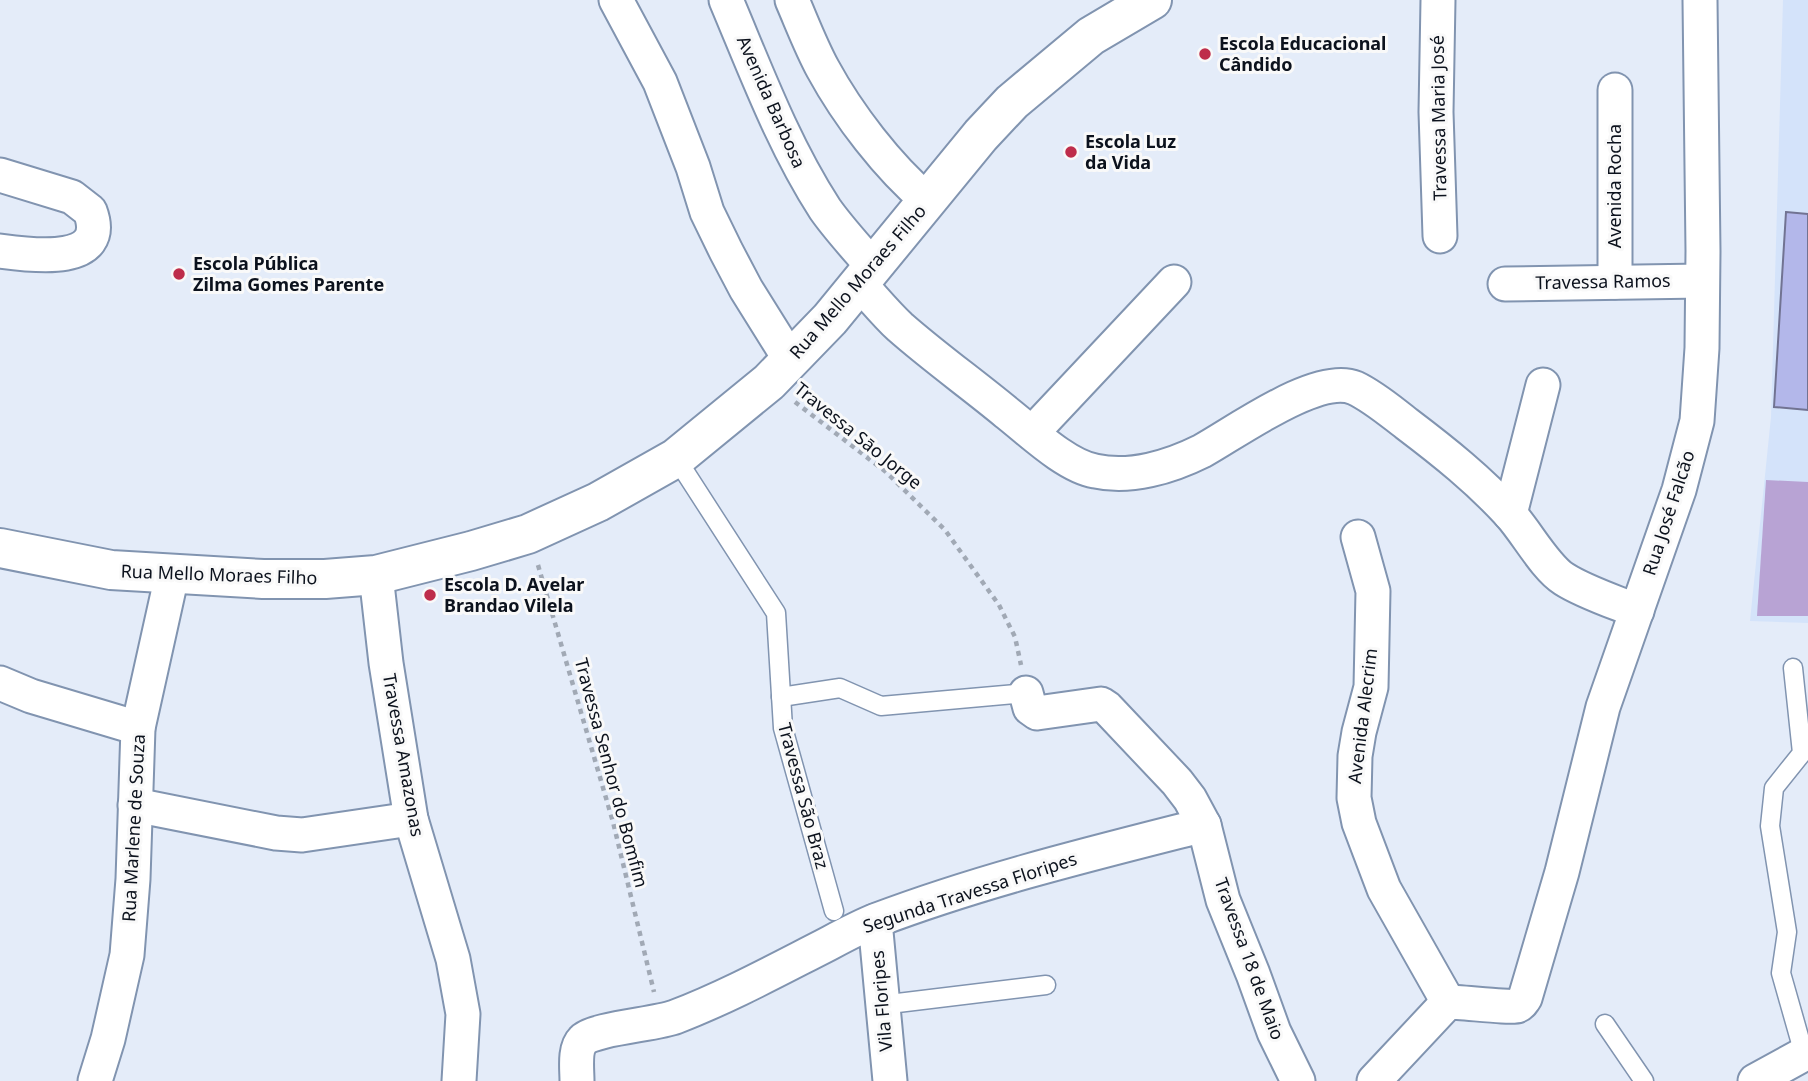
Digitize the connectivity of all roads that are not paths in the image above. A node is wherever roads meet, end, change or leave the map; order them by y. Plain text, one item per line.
1 (616, 0) edge
2 (726, 0) edge
3 (792, 0) edge
4 (1152, 0) edge
5 (1438, 0) edge
6 (1700, 0) edge
7 (1615, 90) dead end
8 (0, 175) edge
9 (927, 200) junction
10 (1440, 236) dead end
11 (0, 251) edge
12 (867, 275) junction
13 (1702, 281) junction
14 (1174, 282) dead end
15 (1615, 282) junction
16 (1505, 284) dead end
17 (780, 371) junction
18 (1543, 384) dead end
19 (1032, 433) junction
20 (676, 458) junction
21 (1510, 514) junction
22 (1357, 537) dead end
23 (0, 548) edge
24 (172, 575) junction
25 (376, 575) junction
26 (1637, 611) junction
27 (1793, 668) dead end
28 (0, 683) edge
29 (1026, 693) joint
30 (781, 697) junction
31 (138, 728) junction
32 (135, 805) junction
33 (411, 819) junction
34 (1204, 825) junction
35 (834, 911) dead end
36 (875, 921) junction
37 (1046, 985) dead end
38 (1448, 1002) junction
39 (881, 1005) junction
40 (1605, 1024) dead end
41 (1806, 1053) edge
42 (95, 1081) edge
43 (459, 1081) edge
44 (577, 1081) edge
45 (890, 1081) edge
46 (1298, 1081) edge
47 (1374, 1081) edge
48 (1644, 1081) edge
49 (1755, 1081) edge

1 - 17 street
2 - 12 street, Avenida Barbosa
3 - 9 street
4 - 9 main road, Rua Mello Moraes Filho
5 - 10 street, Travessa Maria José
6 - 13 street, Rua José Falcão
7 - 15 street, Avenida Rocha
8 - 11 street
9 - 12 main road, Rua Mello Moraes Filho
12 - 17 main road, Rua Mello Moraes Filho
12 - 19 street, Avenida Barbosa
13 - 15 street, Travessa Ramos
13 - 26 street, Rua José Falcão
14 - 19 street
15 - 16 street, Travessa Ramos
17 - 20 main road, Rua Mello Moraes Filho
18 - 21 street
19 - 21 street, Avenida Barbosa
20 - 25 main road, Rua Mello Moraes Filho
20 - 30 lane, Travessa São Braz
21 - 26 street, Avenida Barbosa
22 - 38 street, Avenida Alecrim
23 - 24 main road, Rua Mello Moraes Filho
24 - 25 main road, Rua Mello Moraes Filho
24 - 31 street, Rua Marlene de Souza
25 - 33 street, Travessa Amazonas
26 - 38 street, Rua José Falcão
27 - 41 lane
28 - 31 street
29 - 30 lane
29 - 34 street, Travessa 18 de Maio
30 - 35 lane, Travessa São Braz
31 - 32 street, Rua Marlene de Souza
32 - 33 street
32 - 42 street, Rua Marlene de Souza
33 - 43 street, Travessa Amazonas
34 - 36 street, Segunda Travessa Floripes
34 - 46 street, Travessa 18 de Maio
36 - 39 street, Vila Floripes
36 - 44 street, Segunda Travessa Floripes
37 - 39 lane
38 - 47 street
39 - 45 street, Vila Floripes
40 - 48 lane
41 - 49 street

